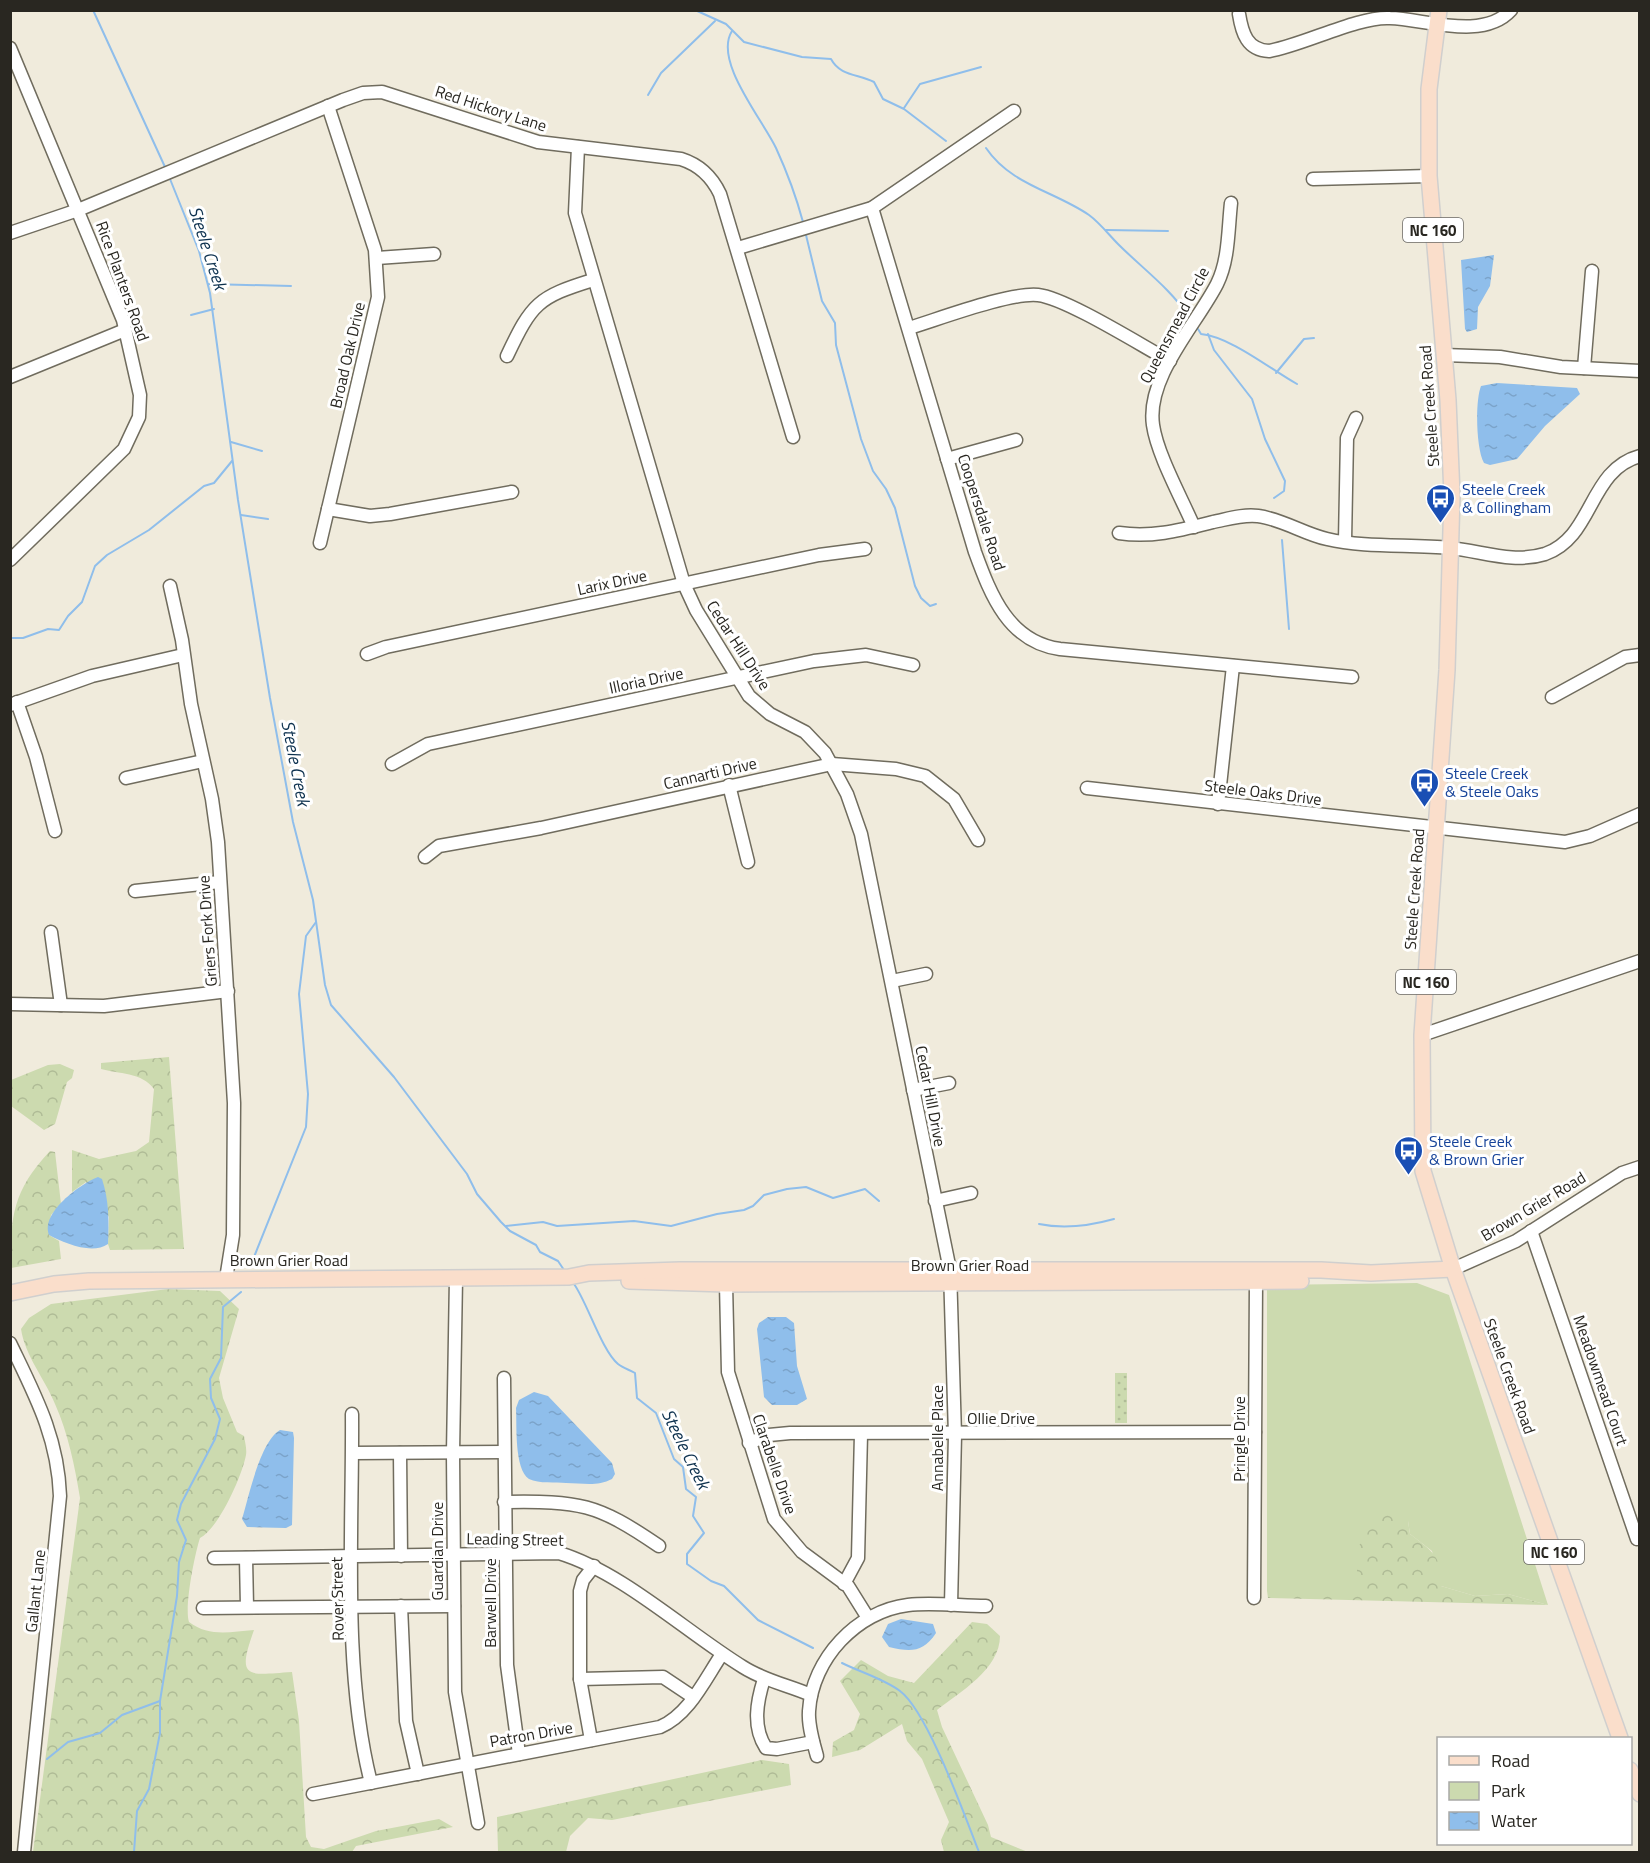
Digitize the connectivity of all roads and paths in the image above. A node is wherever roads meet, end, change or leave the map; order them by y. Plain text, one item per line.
1 (1511, 10) edge
2 (1239, 14) dead end
3 (1437, 17) edge
4 (10, 48) edge
5 (14, 68) edge
6 (328, 106) junction
7 (1014, 111) dead end
8 (578, 147) junction
9 (1429, 176) junction
10 (1313, 179) dead end
11 (1231, 203) dead end
12 (872, 208) junction
13 (78, 210) junction
14 (10, 233) edge
15 (738, 248) junction
16 (434, 254) dead end
17 (377, 258) junction
18 (1592, 271) dead end
19 (594, 280) junction
20 (909, 328) junction
21 (125, 330) junction
22 (1444, 355) junction
23 (507, 356) dead end
24 (1170, 361) junction
25 (1584, 368) junction
26 (1640, 371) edge
27 (10, 377) edge
28 (1356, 418) dead end
29 (793, 437) dead end
30 (1016, 440) dead end
31 (1640, 456) edge
32 (947, 459) junction
33 (512, 492) dead end
34 (328, 509) junction
35 (1194, 527) junction
36 (1119, 533) dead end
37 (1345, 541) junction
38 (320, 543) dead end
39 (1451, 548) junction
40 (865, 549) dead end
41 (10, 560) edge
42 (684, 584) junction
43 (170, 586) dead end
44 (367, 654) dead end
45 (183, 655) junction
46 (1640, 655) edge
47 (913, 665) dead end
48 (1233, 666) junction
49 (1352, 677) dead end
50 (738, 678) junction
51 (1552, 697) dead end
52 (14, 703) edge
53 (203, 761) junction
54 (392, 764) dead end
55 (832, 764) junction
56 (126, 778) dead end
57 (729, 785) junction
58 (1087, 788) dead end
59 (1218, 804) junction
60 (1640, 814) edge
61 (1436, 829) junction
62 (55, 831) dead end
63 (978, 840) dead end
64 (424, 857) dead end
65 (748, 862) dead end
66 (220, 882) junction
67 (135, 891) dead end
68 (51, 932) dead end
69 (1640, 961) edge
70 (926, 974) dead end
71 (892, 981) junction
72 (228, 991) junction
73 (10, 1004) edge
74 (61, 1005) junction
75 (1422, 1035) junction
76 (949, 1083) dead end
77 (914, 1090) junction
78 (1640, 1167) edge
79 (971, 1193) dead end
80 (935, 1201) junction
81 (1531, 1232) junction
82 (1452, 1269) junction
83 (847, 1270) junction
84 (1371, 1274) junction
85 (569, 1277) junction
86 (950, 1277) junction
87 (456, 1278) junction
88 (226, 1279) junction
89 (1256, 1282) junction
90 (726, 1284) junction
91 (10, 1293) edge
92 (10, 1343) edge
93 (504, 1378) dead end
94 (352, 1414) dead end
95 (1255, 1432) junction
96 (861, 1434) junction
97 (955, 1435) junction
98 (749, 1443) junction
99 (504, 1452) junction
100 (353, 1453) junction
101 (400, 1453) junction
102 (453, 1453) junction
103 (504, 1502) junction
104 (1637, 1539) dead end
105 (659, 1546) dead end
106 (506, 1554) junction
107 (454, 1555) junction
108 (401, 1556) junction
109 (214, 1558) dead end
110 (246, 1558) junction
111 (353, 1558) junction
112 (594, 1566) junction
113 (844, 1584) junction
114 (1254, 1598) dead end
115 (951, 1605) junction
116 (353, 1606) junction
117 (401, 1606) junction
118 (454, 1606) junction
119 (986, 1606) dead end
120 (247, 1607) junction
121 (203, 1608) dead end
122 (868, 1618) junction
123 (722, 1654) junction
124 (580, 1679) junction
125 (764, 1679) junction
126 (812, 1695) junction
127 (693, 1697) junction
128 (1620, 1737) edge
129 (591, 1740) junction
130 (813, 1742) junction
131 (519, 1754) junction
132 (817, 1756) dead end
133 (467, 1763) junction
134 (1634, 1771) edge
135 (418, 1774) junction
136 (371, 1783) junction
137 (313, 1794) dead end
138 (1640, 1794) edge
139 (478, 1823) dead end
140 (24, 1852) edge

1 - 3 street
2 - 3 street
3 - 9 main road, Steele Creek Road / NC 160
4 - 5 street, Rice Planters Road
5 - 13 street, Rice Planters Road
6 - 8 street, Red Hickory Lane
6 - 13 street, Red Hickory Lane
6 - 17 street, Broad Oak Drive
7 - 12 street
8 - 15 street, Red Hickory Lane
8 - 19 street, Cedar Hill Drive
9 - 10 street
9 - 22 main road, Steele Creek Road / NC 160
11 - 24 street, Queensmead Circle
12 - 15 street
12 - 20 street, Coopersdale Road
13 - 14 street, Red Hickory Lane
13 - 21 street, Rice Planters Road
15 - 29 street, Red Hickory Lane
16 - 17 street
17 - 34 street, Broad Oak Drive
18 - 25 street
19 - 23 street
19 - 42 street, Cedar Hill Drive
20 - 24 street
20 - 32 street, Coopersdale Road
21 - 27 street
21 - 41 street, Rice Planters Road
22 - 25 street
22 - 39 main road, Steele Creek Road / NC 160
24 - 35 street, Queensmead Circle
25 - 26 street
28 - 37 street
30 - 32 street
31 - 39 street
32 - 48 street, Coopersdale Road
33 - 34 street
34 - 38 street, Broad Oak Drive
35 - 36 street
35 - 37 street
37 - 39 street
39 - 61 main road, Steele Creek Road / NC 160
40 - 42 street, Larix Drive
42 - 44 street, Larix Drive
42 - 50 street, Cedar Hill Drive
43 - 45 street, Griers Fork Drive
45 - 52 street
45 - 53 street, Griers Fork Drive
46 - 51 street
47 - 50 street, Illoria Drive
48 - 49 street, Coopersdale Road
48 - 59 street
50 - 54 street, Illoria Drive
50 - 55 street, Cedar Hill Drive
52 - 62 street
53 - 56 street
53 - 66 street, Griers Fork Drive
55 - 57 street, Cannarti Drive
55 - 63 street, Cannarti Drive
55 - 71 street, Cedar Hill Drive
57 - 64 street, Cannarti Drive
57 - 65 street
58 - 59 street, Steele Oaks Drive
59 - 61 street, Steele Oaks Drive
60 - 61 street, Steele Oaks Drive
61 - 75 main road, Steele Creek Road / NC 160
66 - 67 street
66 - 72 street, Griers Fork Drive
68 - 74 street
69 - 75 street
70 - 71 street
71 - 77 street, Cedar Hill Drive
72 - 74 street
72 - 88 street, Griers Fork Drive
73 - 74 street
75 - 82 main road, Steele Creek Road / NC 160
76 - 77 street
77 - 80 street, Cedar Hill Drive
78 - 81 street, Brown Grier Road
79 - 80 street
80 - 86 street, Cedar Hill Drive
81 - 82 street, Brown Grier Road
81 - 104 street, Meadowmead Court
82 - 84 main road, Brown Grier Road
82 - 128 main road, Steele Creek Road / NC 160
83 - 85 main road, Brown Grier Road
83 - 86 main road, Brown Grier Road
83 - 90 main road
84 - 86 main road, Brown Grier Road
84 - 89 main road, Brown Grier Road
85 - 87 main road, Brown Grier Road
85 - 90 main road, Brown Grier Road
86 - 89 main road, Brown Grier Road
86 - 90 main road, Brown Grier Road
86 - 97 street, Annabelle Place
87 - 88 main road, Brown Grier Road
87 - 102 street, Guardian Drive
88 - 91 main road, Brown Grier Road
89 - 95 street, Pringle Drive
90 - 98 street, Clarabelle Drive
92 - 140 street, Gallant Lane
93 - 99 street, Barwell Drive
94 - 100 street, Rover Street
95 - 97 street, Ollie Drive
95 - 114 street, Pringle Drive
96 - 97 street, Ollie Drive
96 - 98 street, Ollie Drive
96 - 113 street
97 - 115 street, Annabelle Place
98 - 113 street, Clarabelle Drive
99 - 102 street
99 - 103 street, Barwell Drive
100 - 101 street
100 - 111 street, Rover Street
101 - 102 street
101 - 108 street
102 - 107 street, Guardian Drive
103 - 105 street
103 - 106 street, Barwell Drive
106 - 107 street, Leading Street
106 - 112 street, Leading Street
106 - 131 street, Barwell Drive
107 - 108 street, Leading Street
107 - 118 street, Guardian Drive
108 - 111 street, Leading Street
109 - 110 street, Leading Street
110 - 111 street, Leading Street
110 - 120 street
111 - 116 street, Rover Street
112 - 123 street, Leading Street
112 - 124 street
113 - 122 street, Clarabelle Drive
115 - 119 street
115 - 122 street
116 - 117 street
116 - 120 street
116 - 136 street, Rover Street
117 - 118 street
117 - 135 street
118 - 133 street, Guardian Drive
120 - 121 street
122 - 126 street
123 - 125 street, Leading Street
123 - 127 street, Patron Drive
124 - 127 street
124 - 129 street
125 - 126 street, Leading Street
125 - 130 street
126 - 130 street
127 - 129 street, Patron Drive
129 - 131 street, Patron Drive
130 - 132 street
131 - 133 street, Patron Drive
133 - 135 street, Patron Drive
133 - 139 street, Guardian Drive
134 - 138 main road
135 - 136 street, Patron Drive
136 - 137 street, Patron Drive

